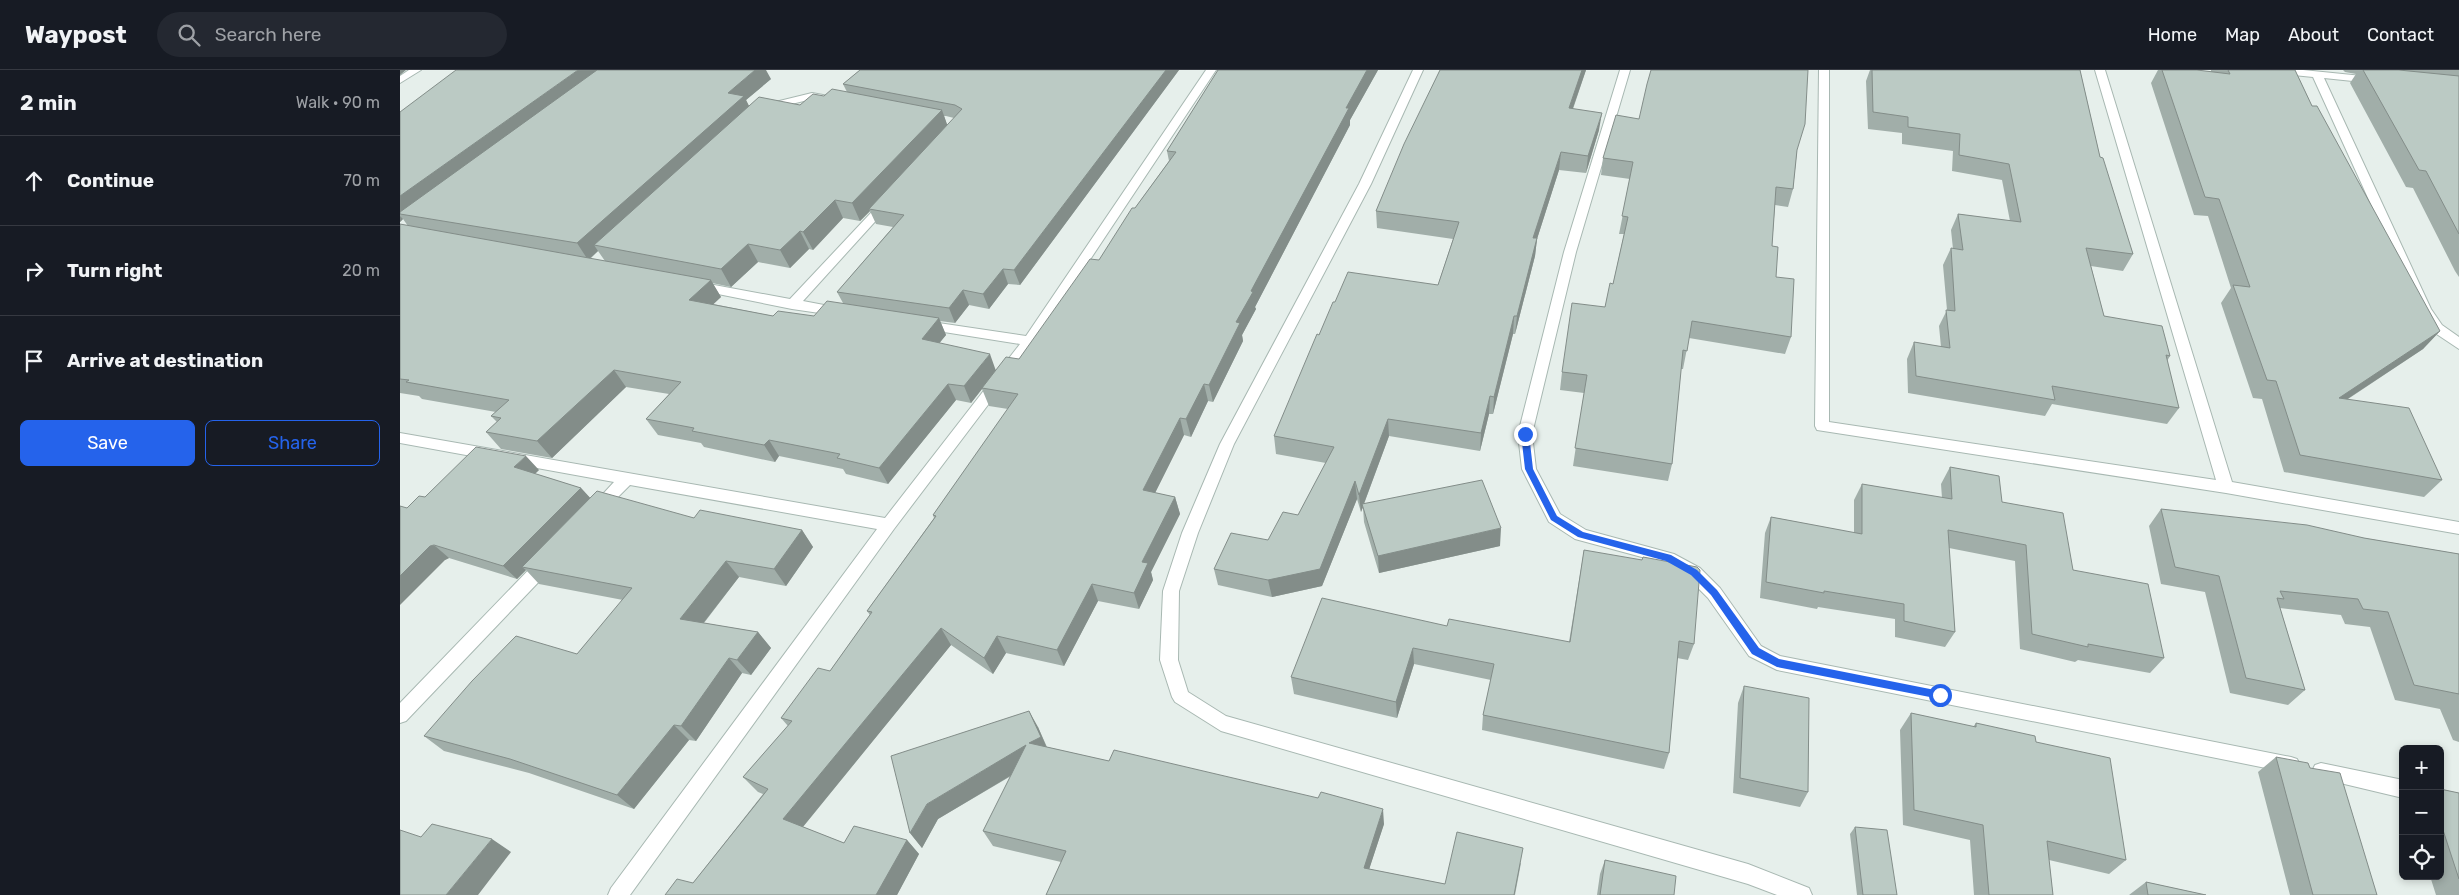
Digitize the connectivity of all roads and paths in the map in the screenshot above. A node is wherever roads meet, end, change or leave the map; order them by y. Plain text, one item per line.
1 (416, 70) edge
2 (1211, 70) edge
3 (1418, 70) edge
4 (1625, 70) edge
5 (1824, 70) edge
6 (2100, 70) edge
7 (2272, 70) edge
8 (2367, 70) edge
9 (2318, 76) junction
10 (400, 80) edge
11 (840, 101) edge
12 (759, 114) edge
13 (893, 196) edge
14 (687, 284) edge
15 (792, 305) junction
16 (852, 314) edge
17 (911, 322) edge
18 (1029, 340) junction
19 (2459, 344) edge
20 (400, 438) edge
21 (626, 479) junction
22 (2226, 487) junction
23 (585, 522) edge
24 (888, 525) junction
25 (2459, 528) edge
26 (558, 551) edge
27 (400, 715) edge
28 (2399, 788) edge
29 (618, 895) edge
30 (1802, 895) edge

1 - 10 street
2 - 18 street
3 - 30 street
4 - 28 street
5 - 22 street
6 - 22 street
7 - 9 street
8 - 9 street
9 - 19 street
11 - 12 street
13 - 15 street
14 - 15 street
15 - 16 street
17 - 18 street
18 - 24 street
20 - 21 street
21 - 23 street
21 - 24 street
22 - 25 street
24 - 29 street
26 - 27 street

